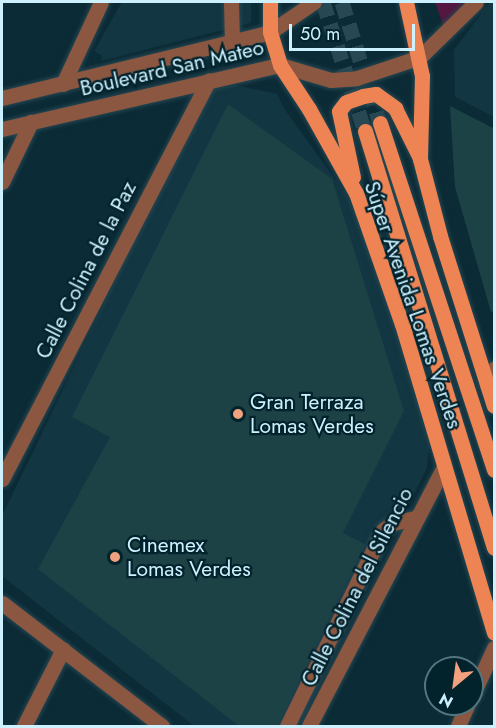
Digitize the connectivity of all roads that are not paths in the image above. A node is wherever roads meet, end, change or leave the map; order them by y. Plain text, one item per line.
1 (101, 2) edge
2 (231, 2) edge
3 (270, 2) edge
4 (314, 2) edge
5 (406, 2) edge
6 (476, 2) edge
7 (270, 32) junction
8 (232, 42) junction
9 (420, 57) junction
10 (280, 65) junction
11 (208, 80) junction
12 (63, 84) junction
13 (2, 98) edge
14 (31, 122) junction
15 (380, 123) tunnel mouth
16 (2, 129) edge
17 (365, 131) tunnel mouth
18 (420, 159) junction
19 (2, 182) edge
20 (356, 193) junction
21 (495, 369) edge
22 (487, 384) junction
23 (495, 406) edge
24 (444, 467) junction
25 (495, 470) edge
26 (2, 479) edge
27 (415, 518) junction
28 (495, 548) edge
29 (2, 603) edge
30 (495, 633) edge
31 (495, 648) edge
32 (63, 649) junction
33 (484, 671) edge
34 (24, 726) edge
35 (162, 726) edge
36 (287, 726) edge
37 (309, 726) edge

1 - 12 street
2 - 8 street
3 - 7 main road, Súper Avenida Lomas Verdes
4 - 7 street, Boulevard San Mateo
5 - 9 main road
6 - 9 street
7 - 8 street, Boulevard San Mateo
7 - 10 main road, Súper Avenida Lomas Verdes
8 - 12 street, Boulevard San Mateo
9 - 10 street, Boulevard San Mateo
9 - 18 main road
10 - 11 street, Boulevard San Mateo
10 - 20 main road, Súper Avenida Lomas Verdes
11 - 14 street, Boulevard San Mateo
11 - 26 street, Calle Colina de la Paz
12 - 13 street, Boulevard San Mateo
14 - 16 street, Boulevard San Mateo
14 - 19 street
15 - 25 main road, Súper Avenida Lomas Verdes
17 - 28 main road, Súper Avenida Lomas Verdes
18 - 20 main road
18 - 22 main road
20 - 24 main road, Súper Avenida Lomas Verdes
21 - 22 street
22 - 23 main road
24 - 27 street, Calle Colina del Silencio
24 - 30 main road, Súper Avenida Lomas Verdes
27 - 36 street
27 - 37 street, Calle Colina del Silencio
29 - 32 street
31 - 33 street
32 - 34 street
32 - 35 street

